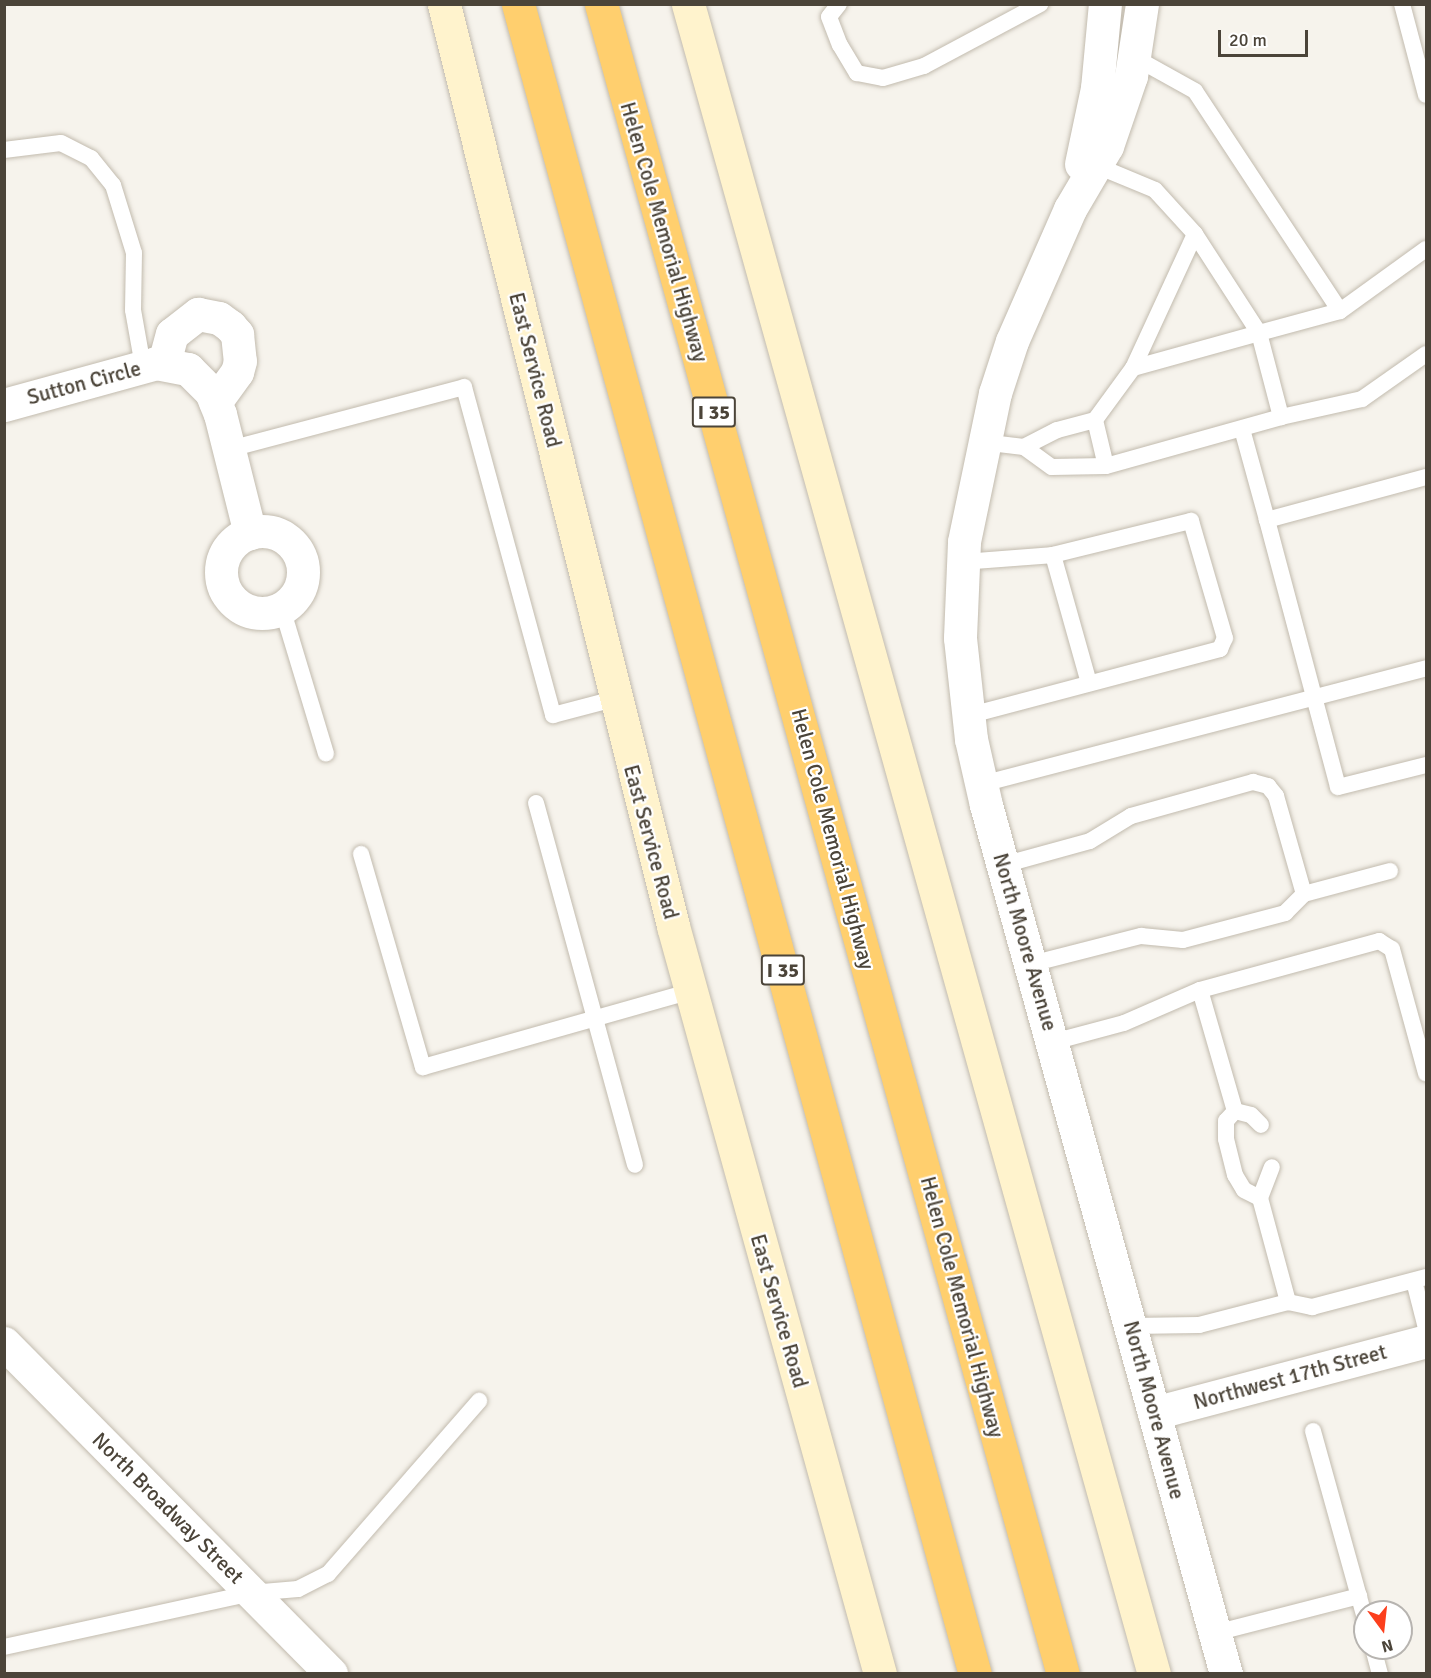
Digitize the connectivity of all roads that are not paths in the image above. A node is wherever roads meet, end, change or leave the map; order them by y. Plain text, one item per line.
1 (444, 4) edge
2 (518, 4) edge
3 (601, 4) edge
4 (688, 4) edge
5 (839, 4) edge
6 (1040, 4) edge
7 (1105, 4) edge
8 (1142, 4) edge
9 (1402, 4) edge
10 (1134, 57) junction
11 (1426, 94) edge
12 (4, 150) edge
13 (1095, 165) junction
14 (1070, 209) junction
15 (1195, 234) junction
16 (1426, 249) edge
17 (1340, 311) junction
18 (1259, 333) junction
19 (1426, 354) edge
20 (153, 365) junction
21 (1132, 368) junction
22 (216, 402) junction
23 (4, 405) edge
24 (1281, 417) junction
25 (1095, 420) junction
26 (1242, 429) junction
27 (982, 442) junction
28 (1024, 447) junction
29 (230, 449) junction
30 (1106, 466) junction
31 (1426, 477) edge
32 (1267, 520) junction
33 (250, 533) junction
34 (1053, 555) junction
35 (962, 562) junction
36 (282, 608) junction
37 (1426, 668) edge
38 (1089, 683) junction
39 (1314, 695) junction
40 (614, 699) junction
41 (967, 716) junction
42 (326, 754) dead end
43 (1426, 765) edge
44 (981, 784) junction
45 (536, 803) dead end
46 (361, 854) dead end
47 (1003, 865) junction
48 (1390, 871) dead end
49 (1304, 894) junction
50 (1031, 964) junction
51 (1200, 990) junction
52 (691, 991) junction
53 (595, 1017) junction
54 (1053, 1042) junction
55 (1426, 1073) edge
56 (1235, 1112) junction
57 (1261, 1125) dead end
58 (635, 1165) dead end
59 (1272, 1167) dead end
60 (1260, 1198) junction
61 (1420, 1279) edge
62 (1288, 1302) junction
63 (1131, 1326) junction
64 (1426, 1328) edge
65 (1426, 1341) edge
66 (4, 1342) edge
67 (479, 1401) dead end
68 (1154, 1413) junction
69 (1313, 1431) dead end
70 (251, 1593) junction
71 (1359, 1596) junction
72 (1360, 1600) edge
73 (1215, 1633) junction
74 (4, 1647) edge
75 (331, 1674) edge
76 (880, 1674) edge
77 (975, 1674) edge
78 (1063, 1674) edge
79 (1154, 1674) edge
80 (1226, 1674) edge

1 - 40 main road, East Service Road
2 - 77 highway, I 35
3 - 78 highway, Helen Cole Memorial Highway / I 35
4 - 79 main road
5 - 6 lane
7 - 14 street, North Moore Avenue
8 - 10 street, North Moore Avenue
9 - 11 lane
10 - 13 street, North Moore Avenue
10 - 17 lane
12 - 20 lane
13 - 14 street, North Moore Avenue
13 - 15 lane
14 - 27 street, North Moore Avenue
15 - 18 lane
15 - 21 lane
16 - 17 lane
17 - 18 lane
18 - 21 lane
18 - 24 lane
19 - 24 lane
20 - 22 street, Sutton Circle
20 - 22 street, Sutton Circle
20 - 23 street, Sutton Circle
21 - 25 lane
22 - 29 street, Sutton Circle
24 - 26 lane
25 - 28 lane
25 - 30 lane
26 - 30 lane
26 - 32 lane
27 - 28 lane
27 - 35 street, North Moore Avenue
28 - 30 lane
29 - 33 street, Sutton Circle
29 - 40 lane
31 - 32 lane
32 - 39 lane
33 - 36 street
33 - 36 street
34 - 35 lane
34 - 38 lane
34 - 38 lane
35 - 41 street, North Moore Avenue
36 - 42 lane
37 - 39 lane
38 - 41 lane
39 - 43 lane
39 - 44 lane
40 - 52 main road, East Service Road
41 - 44 street, North Moore Avenue
44 - 47 street, North Moore Avenue
45 - 53 lane
46 - 53 lane
47 - 49 lane
47 - 50 street, North Moore Avenue
48 - 49 lane
49 - 50 lane
50 - 54 street, North Moore Avenue
51 - 54 lane
51 - 55 lane
51 - 56 lane
52 - 53 lane
52 - 76 main road, East Service Road
53 - 58 lane
54 - 63 street, North Moore Avenue
56 - 57 lane
56 - 60 lane
59 - 60 lane
60 - 62 lane
61 - 62 lane
61 - 64 lane
62 - 63 lane
63 - 68 street, North Moore Avenue
65 - 68 street, Northwest 17th Street
66 - 70 street, North Broadway Street
67 - 70 lane
68 - 73 street, North Moore Avenue
69 - 71 lane
70 - 74 lane
70 - 75 street, North Broadway Street
71 - 72 lane
71 - 73 lane
73 - 80 street, North Moore Avenue

